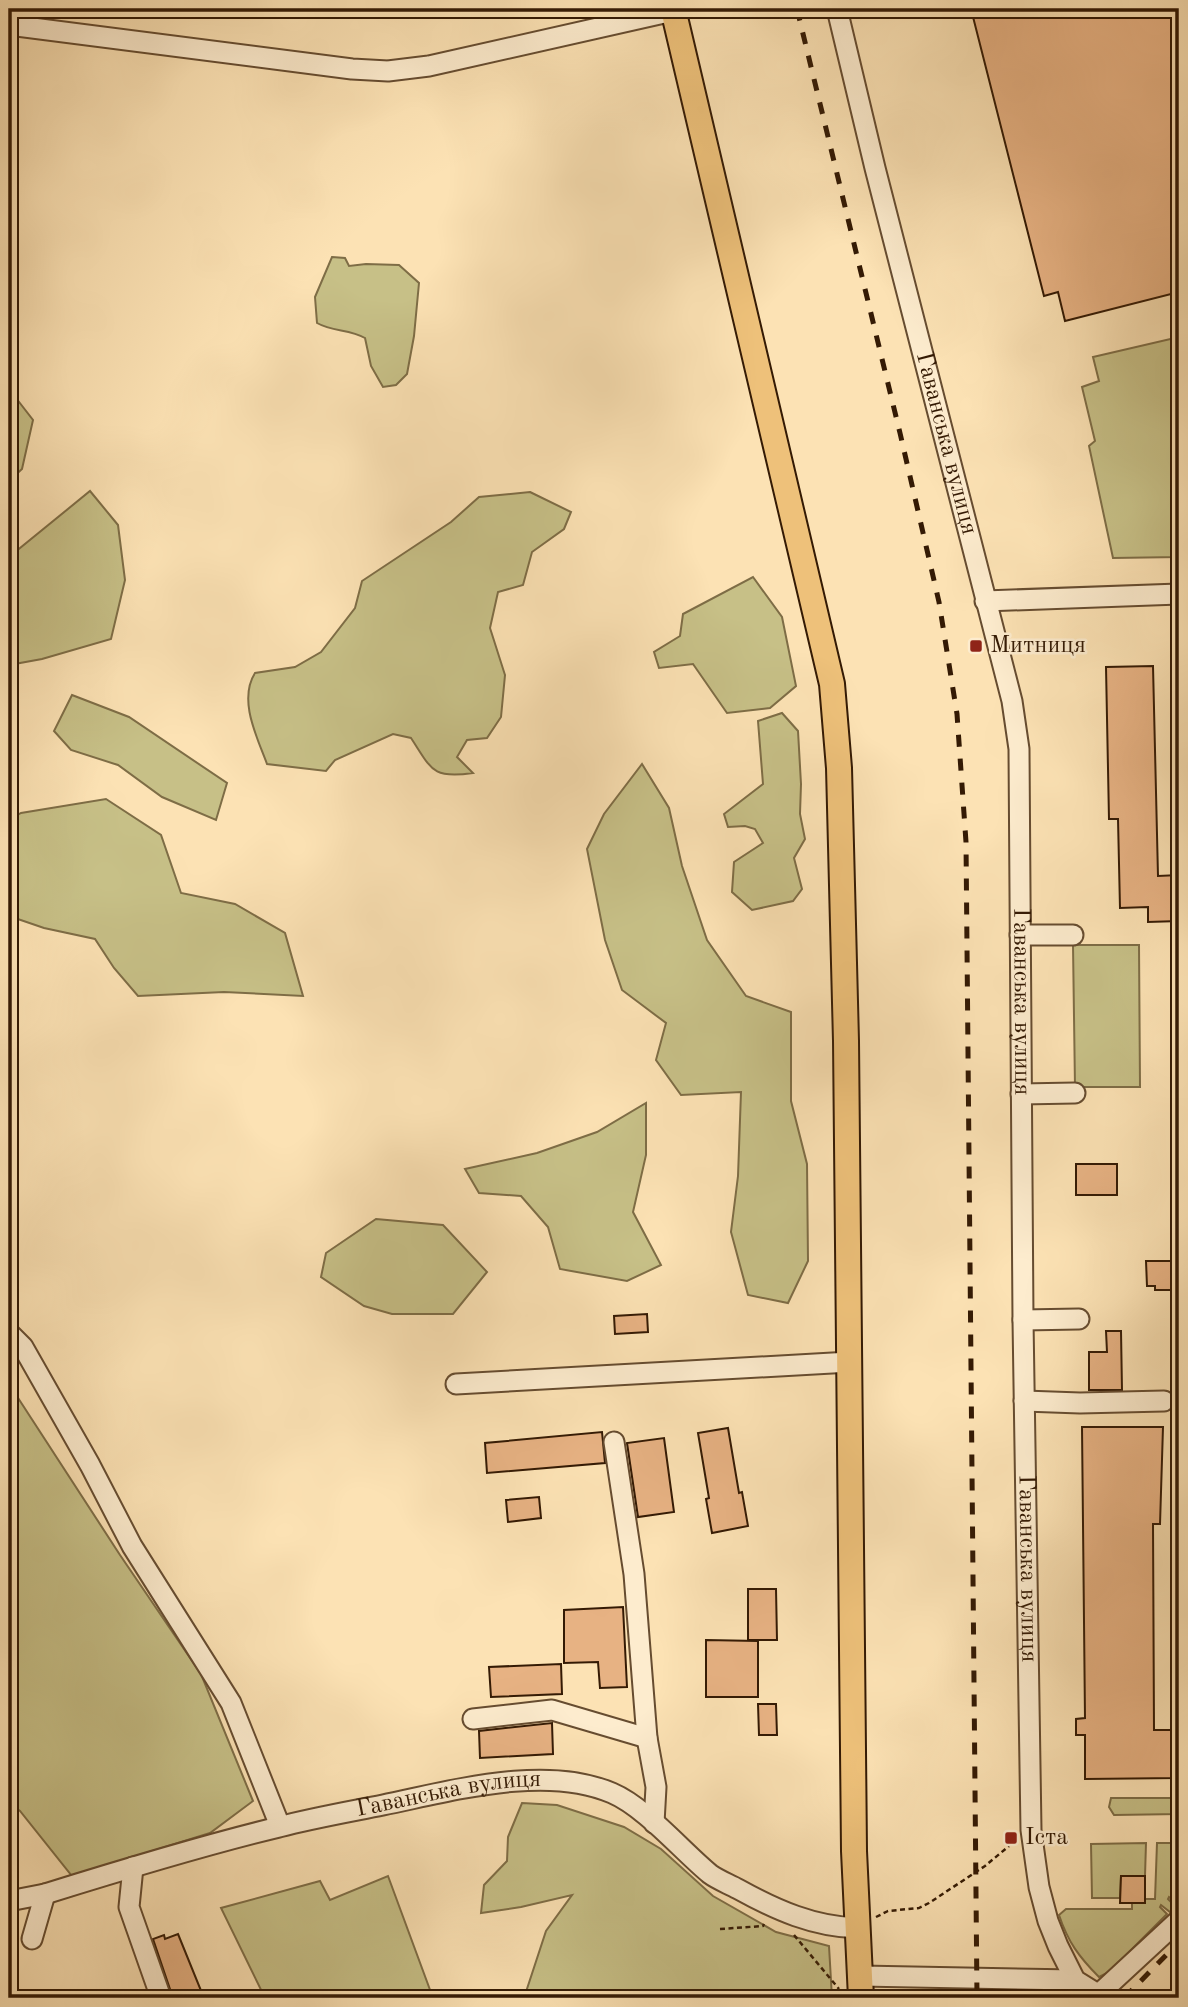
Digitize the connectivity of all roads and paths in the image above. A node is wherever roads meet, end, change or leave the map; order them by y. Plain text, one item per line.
1 (837, 9) edge
2 (673, 10) edge
3 (9, 25) edge
4 (1179, 594) edge
5 (985, 601) junction
6 (1073, 935) dead end
7 (1020, 936) junction
8 (1075, 1093) dead end
9 (1021, 1094) junction
10 (1079, 1319) dead end
11 (1023, 1320) junction
12 (9, 1333) edge
13 (850, 1362) junction
14 (456, 1384) dead end
15 (1024, 1401) junction
16 (1164, 1401) dead end
17 (614, 1442) dead end
18 (473, 1719) dead end
19 (647, 1738) junction
20 (654, 1823) junction
21 (280, 1826) junction
22 (1009, 1846) dead end
23 (133, 1867) junction
24 (45, 1894) junction
25 (9, 1901) edge
26 (772, 1915) junction
27 (1179, 1920) edge
28 (867, 1923) junction
29 (763, 1926) junction
30 (719, 1929) dead end
31 (792, 1933) dead end
32 (32, 1939) dead end
33 (1075, 1980) junction
34 (855, 1989) edge
35 (1106, 1997) edge
36 (161, 1998) edge

1 - 5 street, Гаванська вулиця
2 - 3 street
2 - 13 main road
4 - 5 street
5 - 7 street, Гаванська вулиця
6 - 7 street
7 - 9 street, Гаванська вулиця
8 - 9 street
9 - 11 street, Гаванська вулиця
10 - 11 street
11 - 15 street, Гаванська вулиця
12 - 21 street
13 - 14 street
13 - 28 main road
15 - 16 street
15 - 33 street, Гаванська вулиця
17 - 19 street
18 - 19 street
19 - 20 street
20 - 21 street, Гаванська вулиця
20 - 26 street, Гаванська вулиця
21 - 23 street, Гаванська вулиця
22 - 28 path
23 - 24 street, Гаванська вулиця
23 - 36 street
24 - 25 street, Гаванська вулиця
24 - 32 street
26 - 28 street, Гаванська вулиця
26 - 29 path
26 - 29 path
27 - 35 street
28 - 34 main road
29 - 30 path
31 - 34 path
33 - 34 street
33 - 35 street

